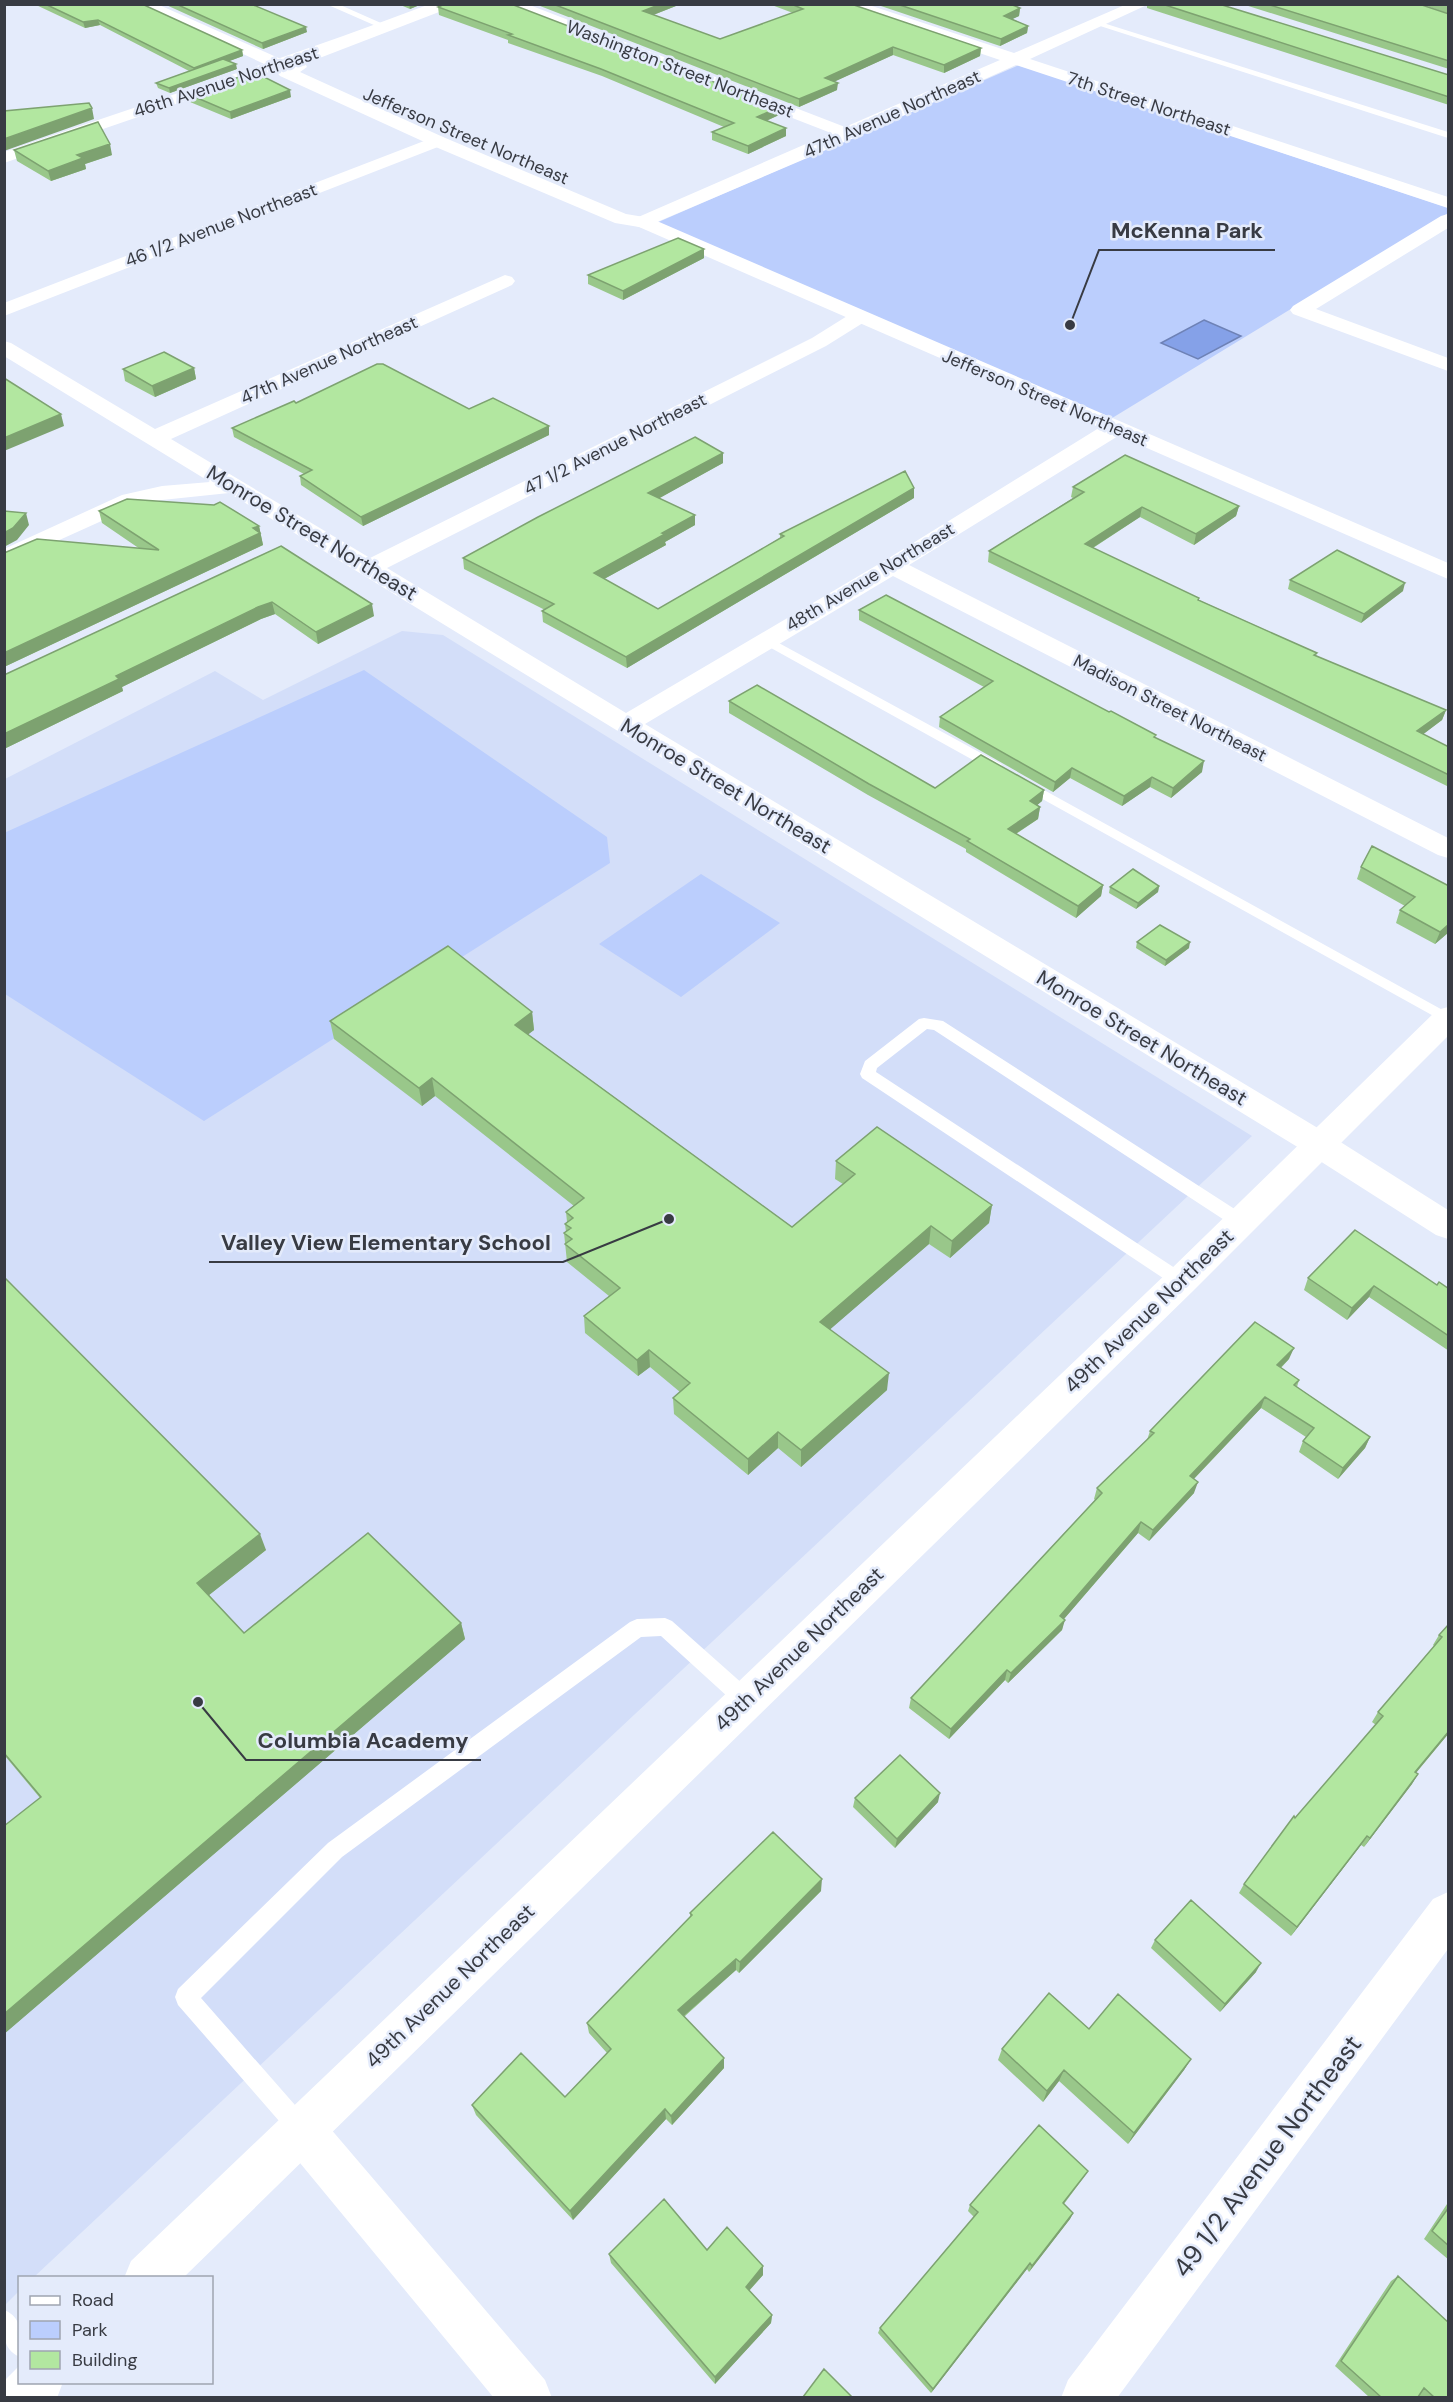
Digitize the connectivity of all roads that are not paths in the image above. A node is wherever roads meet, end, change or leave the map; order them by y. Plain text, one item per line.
1 (143, 4) edge
2 (330, 4) edge
3 (446, 4) edge
4 (511, 4) edge
5 (849, 4) edge
6 (1141, 4) edge
7 (1100, 23) junction
8 (386, 27) junction
9 (1016, 60) junction
10 (279, 64) junction
11 (848, 134) junction
12 (1449, 135) edge
13 (437, 141) junction
14 (4, 158) edge
15 (1449, 203) edge
16 (1449, 220) edge
17 (643, 222) junction
18 (504, 281) dead end
19 (4, 309) edge
20 (859, 317) junction
21 (4, 347) edge
22 (1449, 364) edge
23 (1115, 428) junction
24 (154, 438) junction
25 (234, 486) junction
26 (4, 558) edge
27 (892, 566) junction
28 (369, 568) junction
29 (1449, 572) edge
30 (766, 640) junction
31 (624, 725) junction
32 (1449, 849) edge
33 (1448, 1018) edge
34 (1320, 1145) junction
35 (1241, 1222) junction
36 (1449, 1226) edge
37 (1181, 1281) junction
38 (746, 1700) junction
39 (1449, 1914) edge
40 (302, 2130) junction
41 (149, 2276) edge
42 (4, 2322) edge
43 (18, 2342) edge
44 (36, 2384) edge
45 (23, 2397) edge
46 (527, 2397) edge
47 (1086, 2397) edge

1 - 10 street, Jefferson Street Northeast
2 - 8 lane
3 - 8 street, 46th Avenue Northeast
4 - 11 street, Washington Street Northeast
5 - 9 street, 7th Street Northeast
6 - 7 street, 47th Avenue Northeast
7 - 9 street, 47th Avenue Northeast
7 - 12 lane
8 - 10 street, 46th Avenue Northeast
9 - 11 street, 47th Avenue Northeast
9 - 15 street, 7th Street Northeast
10 - 13 street, Jefferson Street Northeast
10 - 14 street, 46th Avenue Northeast
10 - 17 street, Jefferson Street Northeast
11 - 17 street, 47th Avenue Northeast
13 - 17 street, Jefferson Street Northeast
13 - 19 street, 46 1/2 Avenue Northeast
16 - 22 street
17 - 20 street, Jefferson Street Northeast
18 - 24 street, 47th Avenue Northeast
20 - 23 street, Jefferson Street Northeast
20 - 28 street, 47 1/2 Avenue Northeast
21 - 24 street, Monroe Street Northeast
23 - 27 street, 48th Avenue Northeast
23 - 29 street, Jefferson Street Northeast
24 - 25 street, Monroe Street Northeast
25 - 26 street
25 - 28 street, Monroe Street Northeast
27 - 30 street, 48th Avenue Northeast
27 - 32 street, Madison Street Northeast
28 - 31 street, Monroe Street Northeast
30 - 31 street, 48th Avenue Northeast
30 - 33 lane
31 - 34 street, Monroe Street Northeast
33 - 34 street, 49th Avenue Northeast
34 - 35 street, 49th Avenue Northeast
34 - 36 street, Monroe Street Northeast
35 - 37 street, 49th Avenue Northeast
35 - 37 lane
37 - 38 street, 49th Avenue Northeast
38 - 40 street, 49th Avenue Northeast
38 - 40 lane
39 - 47 street, 49 1/2 Avenue Northeast
40 - 41 street, 49th Avenue Northeast
40 - 46 street
42 - 43 lane
44 - 45 street

